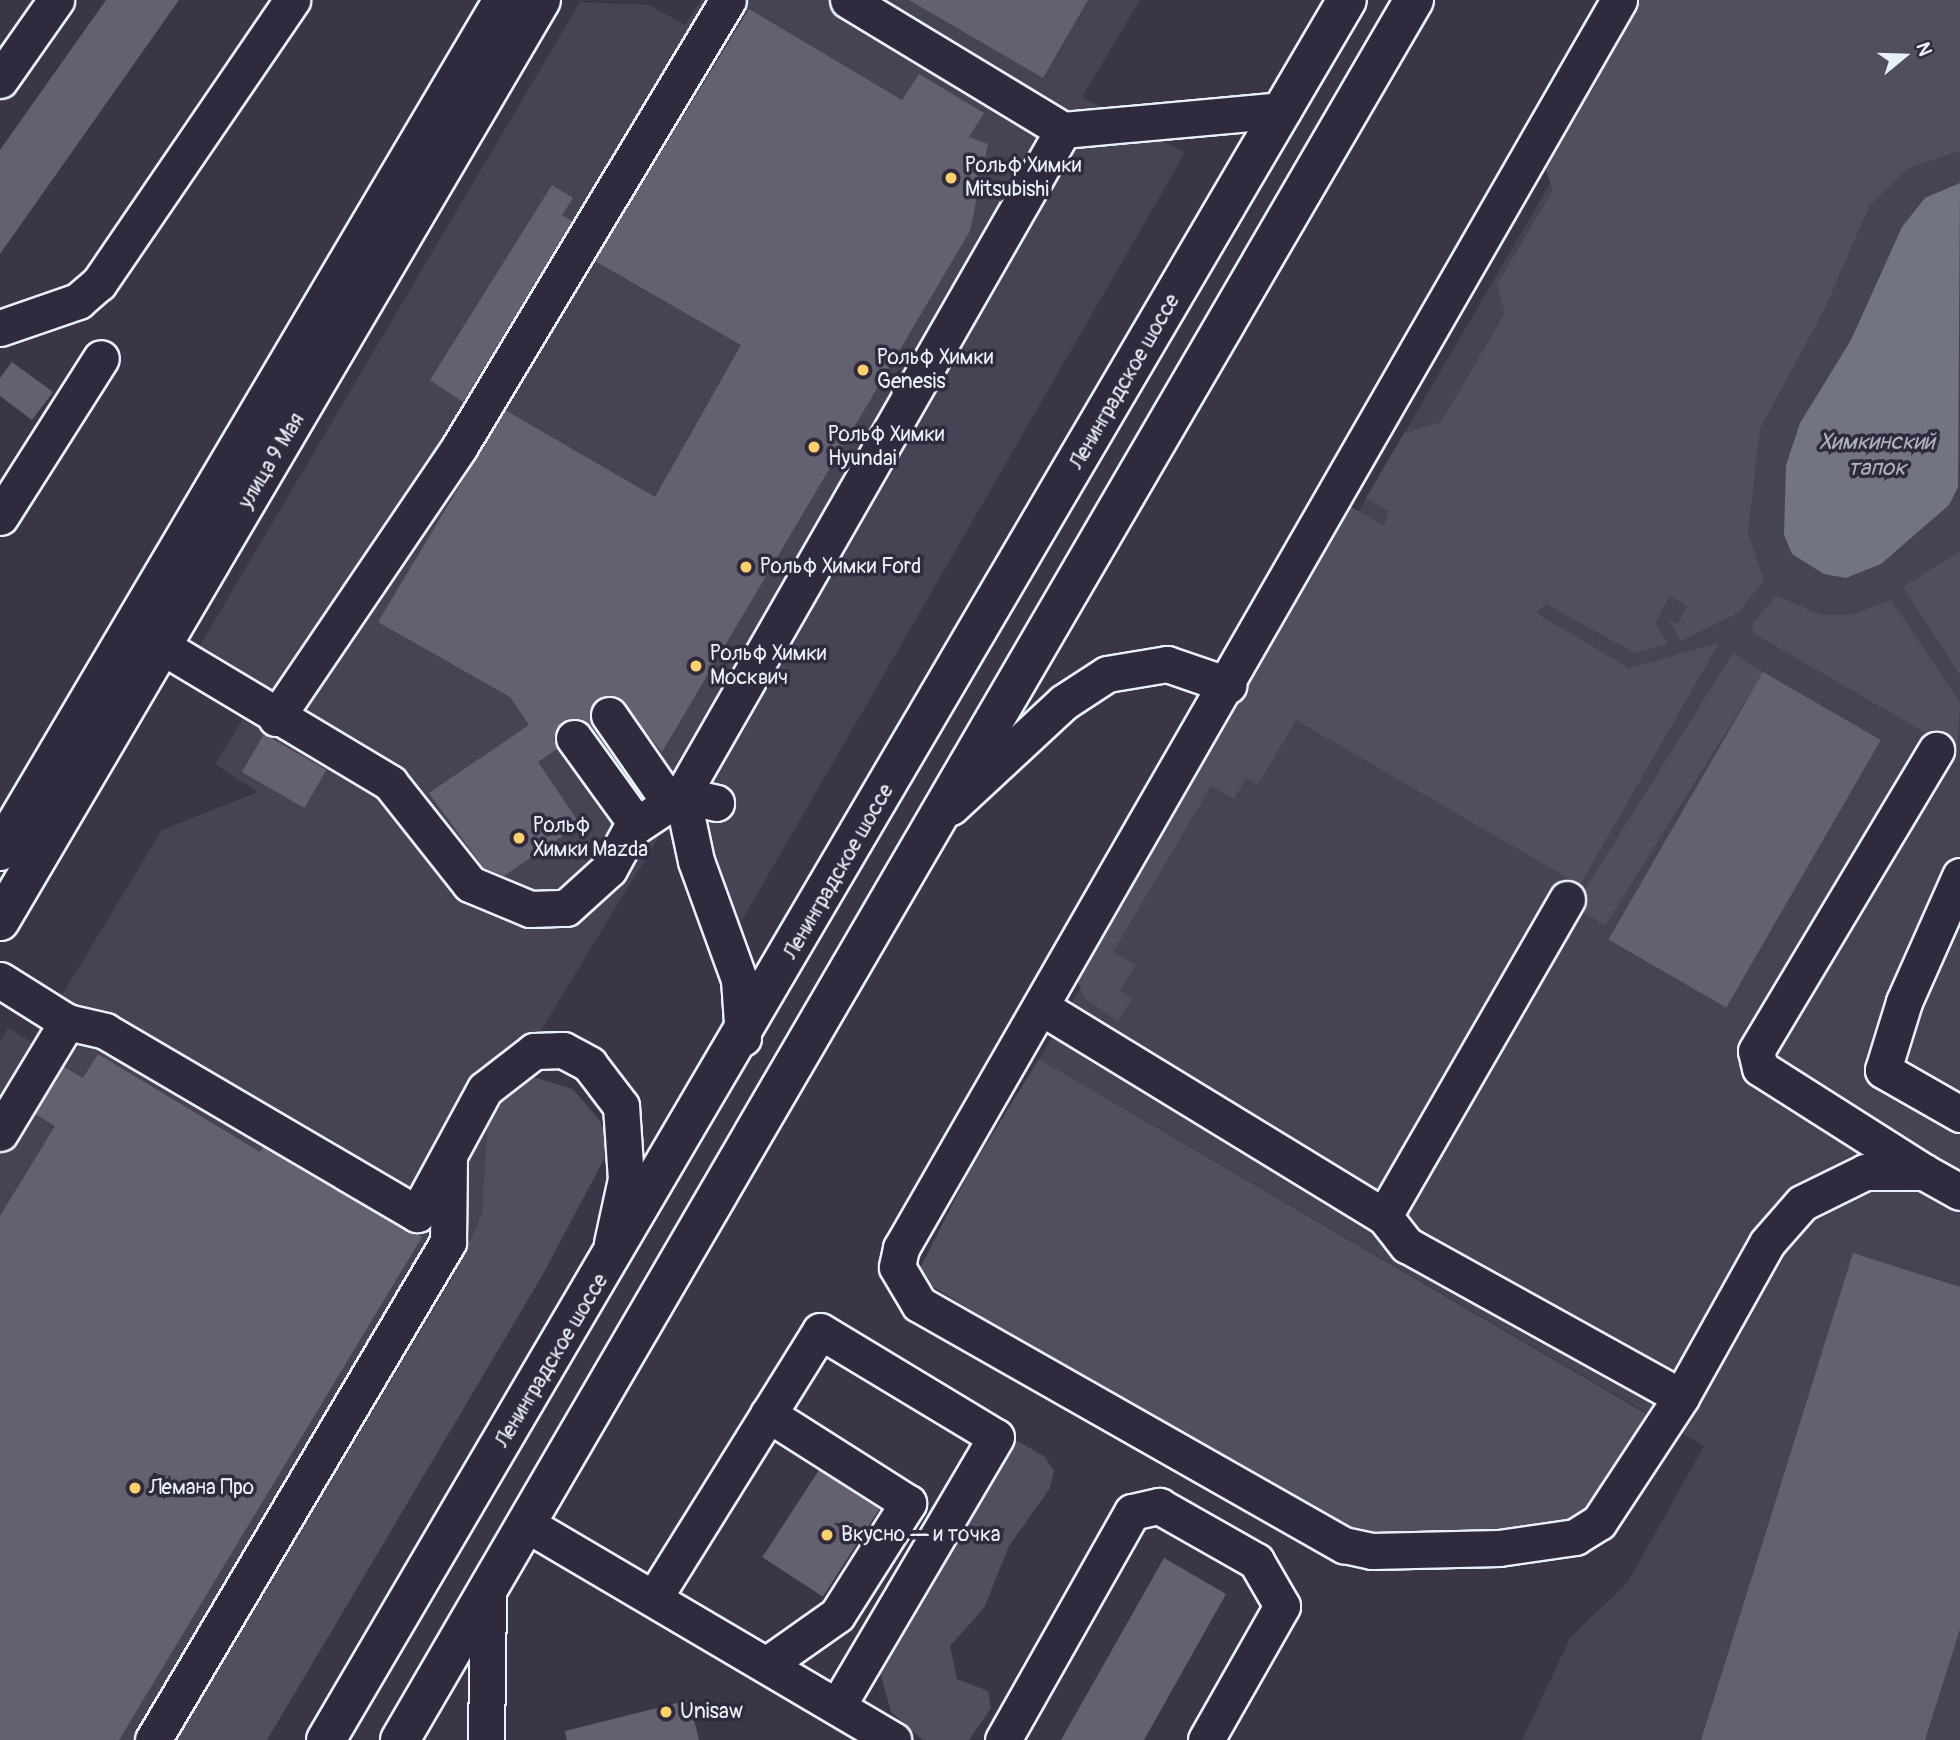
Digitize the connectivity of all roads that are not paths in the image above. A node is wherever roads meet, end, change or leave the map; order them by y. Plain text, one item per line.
1 (56, 0) edge
2 (292, 0) edge
3 (503, 0) edge
4 (541, 0) edge
5 (728, 0) edge
6 (848, 0) edge
7 (1347, 0) edge
8 (1414, 0) edge
9 (1619, 0) edge
10 (0, 80) edge
11 (1283, 110) junction
12 (1063, 130) junction
13 (0, 328) edge
14 (101, 358) dead end
15 (0, 516) edge
16 (163, 647) junction
17 (1228, 685) junction
18 (609, 715) dead end
19 (276, 718) junction
20 (574, 738) dead end
21 (1936, 750) dead end
22 (676, 799) junction
23 (716, 803) dead end
24 (941, 816) junction
25 (637, 825) junction
26 (0, 851) edge
27 (1960, 876) edge
28 (1567, 899) dead end
29 (0, 921) edge
30 (0, 980) edge
31 (1041, 1007) junction
32 (67, 1022) junction
33 (743, 1038) junction
34 (1960, 1114) edge
35 (0, 1133) edge
36 (449, 1153) junction
37 (1924, 1172) junction
38 (1960, 1192) edge
39 (1384, 1216) junction
40 (605, 1272) junction
41 (1681, 1396) junction
42 (768, 1414) junction
43 (528, 1525) junction
44 (488, 1589) junction
45 (654, 1598) junction
46 (766, 1665) junction
47 (837, 1707) junction
48 (153, 1740) edge
49 (326, 1740) edge
50 (400, 1740) edge
51 (486, 1740) edge
52 (893, 1740) edge
53 (1003, 1740) edge
54 (1206, 1740) edge

1 - 10 street
2 - 13 street
3 - 26 main road, улица 9 Мая
4 - 16 main road, улица 9 Мая
5 - 19 street
6 - 12 street
7 - 11 main road, Ленинградское шоссе
8 - 24 main road
9 - 17 street
11 - 12 street
11 - 33 main road, Ленинградское шоссе
12 - 22 street
14 - 15 street
16 - 19 street
16 - 29 main road, улица 9 Мая
17 - 24 street
17 - 31 street
18 - 22 street
19 - 25 street
20 - 25 street
21 - 37 street
22 - 23 street
22 - 25 street
22 - 33 street
24 - 43 main road
27 - 34 street
28 - 39 street
30 - 32 street
31 - 39 street
31 - 41 street
32 - 35 street
32 - 36 street
33 - 40 main road, Ленинградское шоссе
36 - 40 street
36 - 48 street
37 - 38 street
37 - 41 street
39 - 41 street
40 - 49 main road, Ленинградское шоссе
42 - 45 street
42 - 46 street
42 - 47 street
43 - 44 main road
43 - 45 street
44 - 50 main road
44 - 51 street
45 - 46 street
46 - 47 street
47 - 52 street
53 - 54 street

